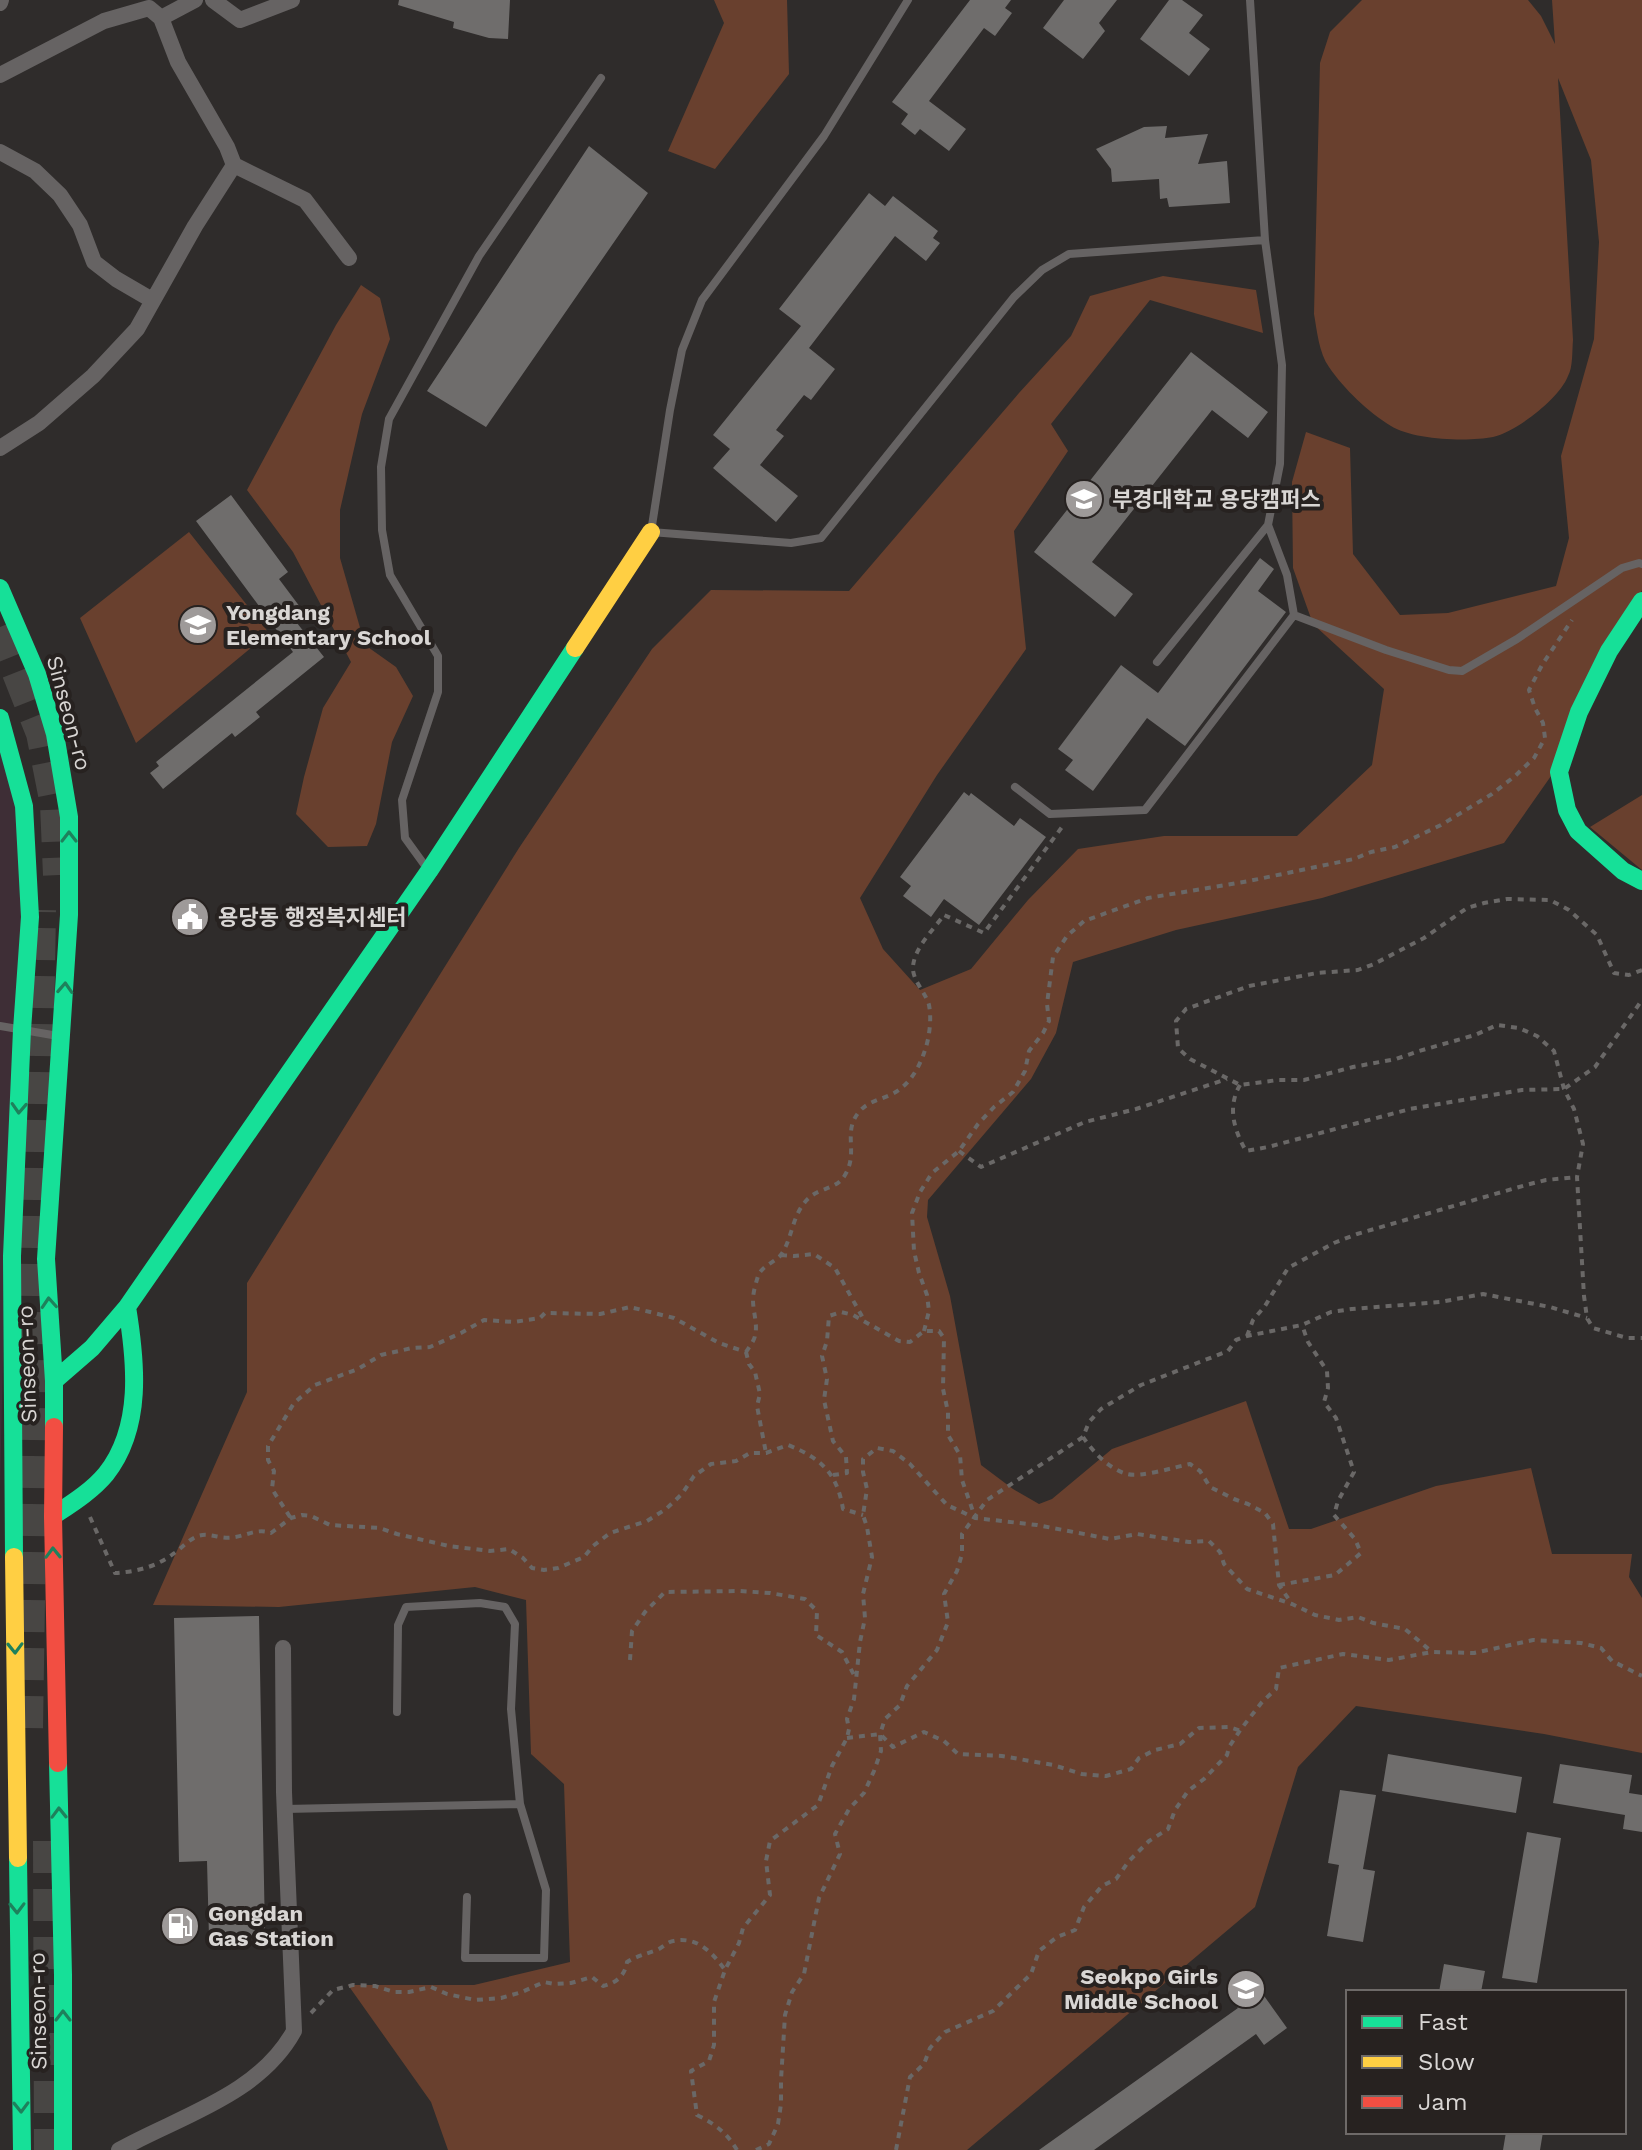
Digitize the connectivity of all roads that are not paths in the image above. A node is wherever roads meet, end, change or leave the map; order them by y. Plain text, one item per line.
1 (195, 0) edge
2 (213, 0) edge
3 (292, 0) edge
4 (908, 0) edge
5 (1250, 0) edge
6 (161, 18) junction
7 (0, 75) edge
8 (601, 78) dead end
9 (0, 152) edge
10 (234, 165) junction
11 (1265, 240) junction
12 (349, 258) dead end
13 (152, 300) junction
14 (0, 448) edge
15 (1268, 525) junction
16 (651, 532) junction
17 (1642, 564) edge
18 (0, 588) edge
19 (1642, 601) edge
20 (1294, 615) junction
21 (1157, 662) dead end
22 (0, 718) edge
23 (1015, 787) dead end
24 (429, 871) junction
25 (1642, 881) edge
26 (0, 1026) edge
27 (22, 1030) junction
28 (62, 1037) junction
29 (127, 1307) junction
30 (54, 1381) junction
31 (53, 1516) junction
32 (283, 1648) dead end
33 (397, 1712) dead end
34 (520, 1804) junction
35 (285, 1809) junction
36 (467, 1897) dead end
37 (22, 2150) edge
38 (63, 2150) edge
39 (119, 2150) edge

1 - 6 street
2 - 3 street
4 - 16 lane
5 - 11 lane
6 - 7 street
6 - 10 street
8 - 24 lane
9 - 13 street
10 - 12 street
10 - 13 street
11 - 15 lane
11 - 16 lane
13 - 14 street
15 - 20 lane
15 - 21 lane
16 - 24 main road
17 - 20 lane
28 -> 18 main road, Sinseon-ro
19 - 25 main road
20 - 23 lane
22 - 27 main road, Sinseon-ro
24 - 29 main road
26 - 27 lane
27 - 28 lane
27 -> 37 main road, Sinseon-ro
30 -> 28 main road, Sinseon-ro
29 - 30 main road
29 - 31 main road
30 - 31 main road, Sinseon-ro
38 -> 31 main road, Sinseon-ro
32 - 35 street
33 - 34 lane
34 - 35 lane
34 - 36 lane
35 - 39 street

